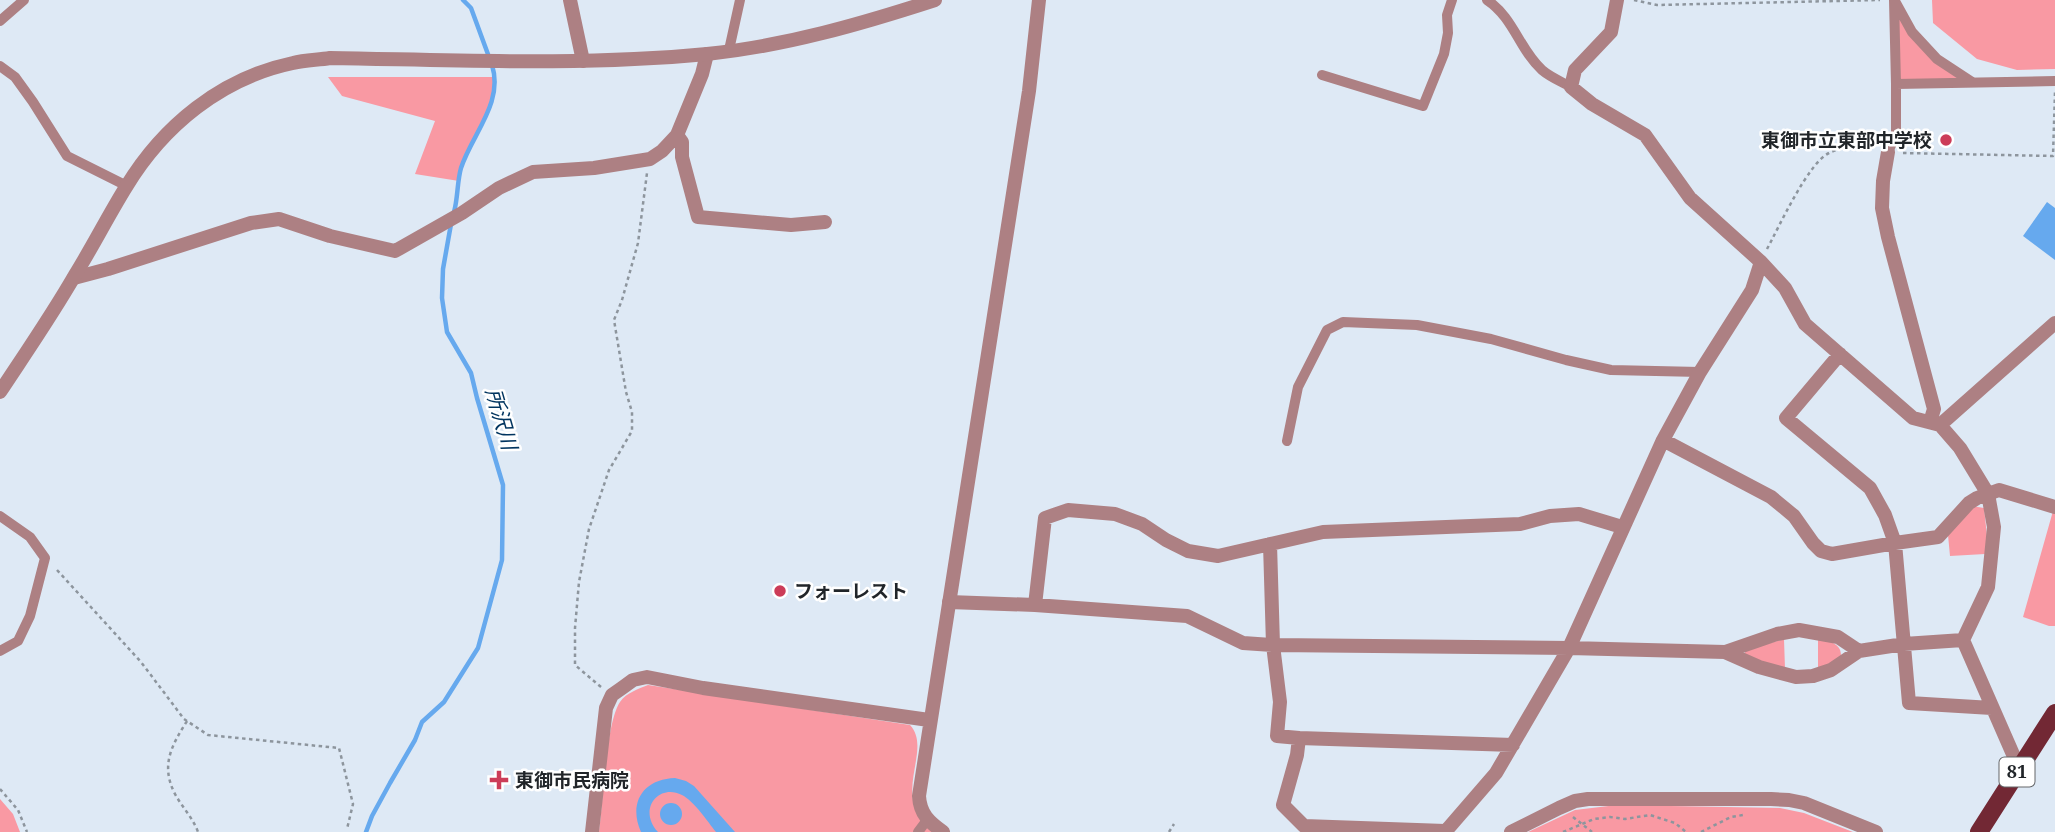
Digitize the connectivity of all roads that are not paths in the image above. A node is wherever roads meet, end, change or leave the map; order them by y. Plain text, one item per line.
1 (24, 0) edge
2 (570, 0) edge
3 (740, 0) edge
4 (935, 0) edge
5 (1039, 0) edge
6 (1452, 0) edge
7 (1487, 0) edge
8 (1617, 0) edge
9 (1894, 0) edge
10 (0, 21) edge
11 (729, 50) junction
12 (707, 54) junction
13 (583, 61) junction
14 (0, 66) edge
15 (1322, 75) dead end
16 (2055, 81) edge
17 (1972, 82) junction
18 (1896, 84) junction
19 (1571, 87) junction
20 (677, 135) junction
21 (1888, 152) joint
22 (127, 186) junction
23 (825, 222) dead end
24 (1760, 262) junction
25 (74, 278) junction
26 (2055, 323) edge
27 (1840, 354) junction
28 (1700, 373) junction
29 (0, 392) edge
30 (1935, 424) junction
31 (1663, 440) junction
32 (1287, 441) dead end
33 (1988, 494) junction
34 (2055, 507) edge
35 (0, 516) edge
36 (1622, 527) junction
37 (1895, 543) junction
38 (1270, 544) junction
39 (949, 602) junction
40 (1035, 605) junction
41 (1963, 640) junction
42 (1905, 644) junction
43 (1273, 645) junction
44 (1569, 648) junction
45 (1858, 651) junction
46 (0, 652) edge
47 (1726, 652) junction
48 (1992, 708) junction
49 (2055, 713) edge
50 (929, 720) junction
51 (1299, 738) junction
52 (1513, 745) junction
53 (2019, 768) junction
54 (923, 826) edge
55 (1445, 831) edge
56 (592, 832) edge
57 (943, 832) edge
58 (1511, 832) edge
59 (1876, 832) edge
60 (1979, 832) edge

1 - 10 lane
2 - 13 street
3 - 11 lane
4 - 11 street
5 - 39 street
6 - 15 lane
7 - 19 lane
8 - 19 street
9 - 17 lane
9 - 18 lane
11 - 12 street
12 - 13 street
12 - 20 street
13 - 22 street
14 - 22 lane
16 - 17 lane
17 - 18 lane
18 - 21 lane
19 - 24 street
20 - 23 street
20 - 25 street
21 - 30 street
22 - 25 street
24 - 27 street
24 - 28 street
25 - 29 street
26 - 30 street
27 - 30 street
27 - 37 street
28 - 31 street
28 - 32 lane
30 - 33 street
31 - 36 street
31 - 37 street
33 - 34 street
33 - 37 street
33 - 41 street
35 - 46 lane
36 - 38 street
36 - 44 street
37 - 42 street
38 - 40 street
38 - 43 street
39 - 40 street
39 - 50 street
40 - 43 street
41 - 42 street
41 - 48 street
42 - 45 street
42 - 48 street
43 - 44 street
43 - 51 street
44 - 47 street
44 - 52 street
45 - 47 street
45 - 47 street
48 - 53 street
49 - 53 main road, 81
50 - 54 street
50 - 56 street
51 - 52 street
51 - 55 street
52 - 55 street
53 - 60 main road, 81
54 - 57 street
58 - 59 street

